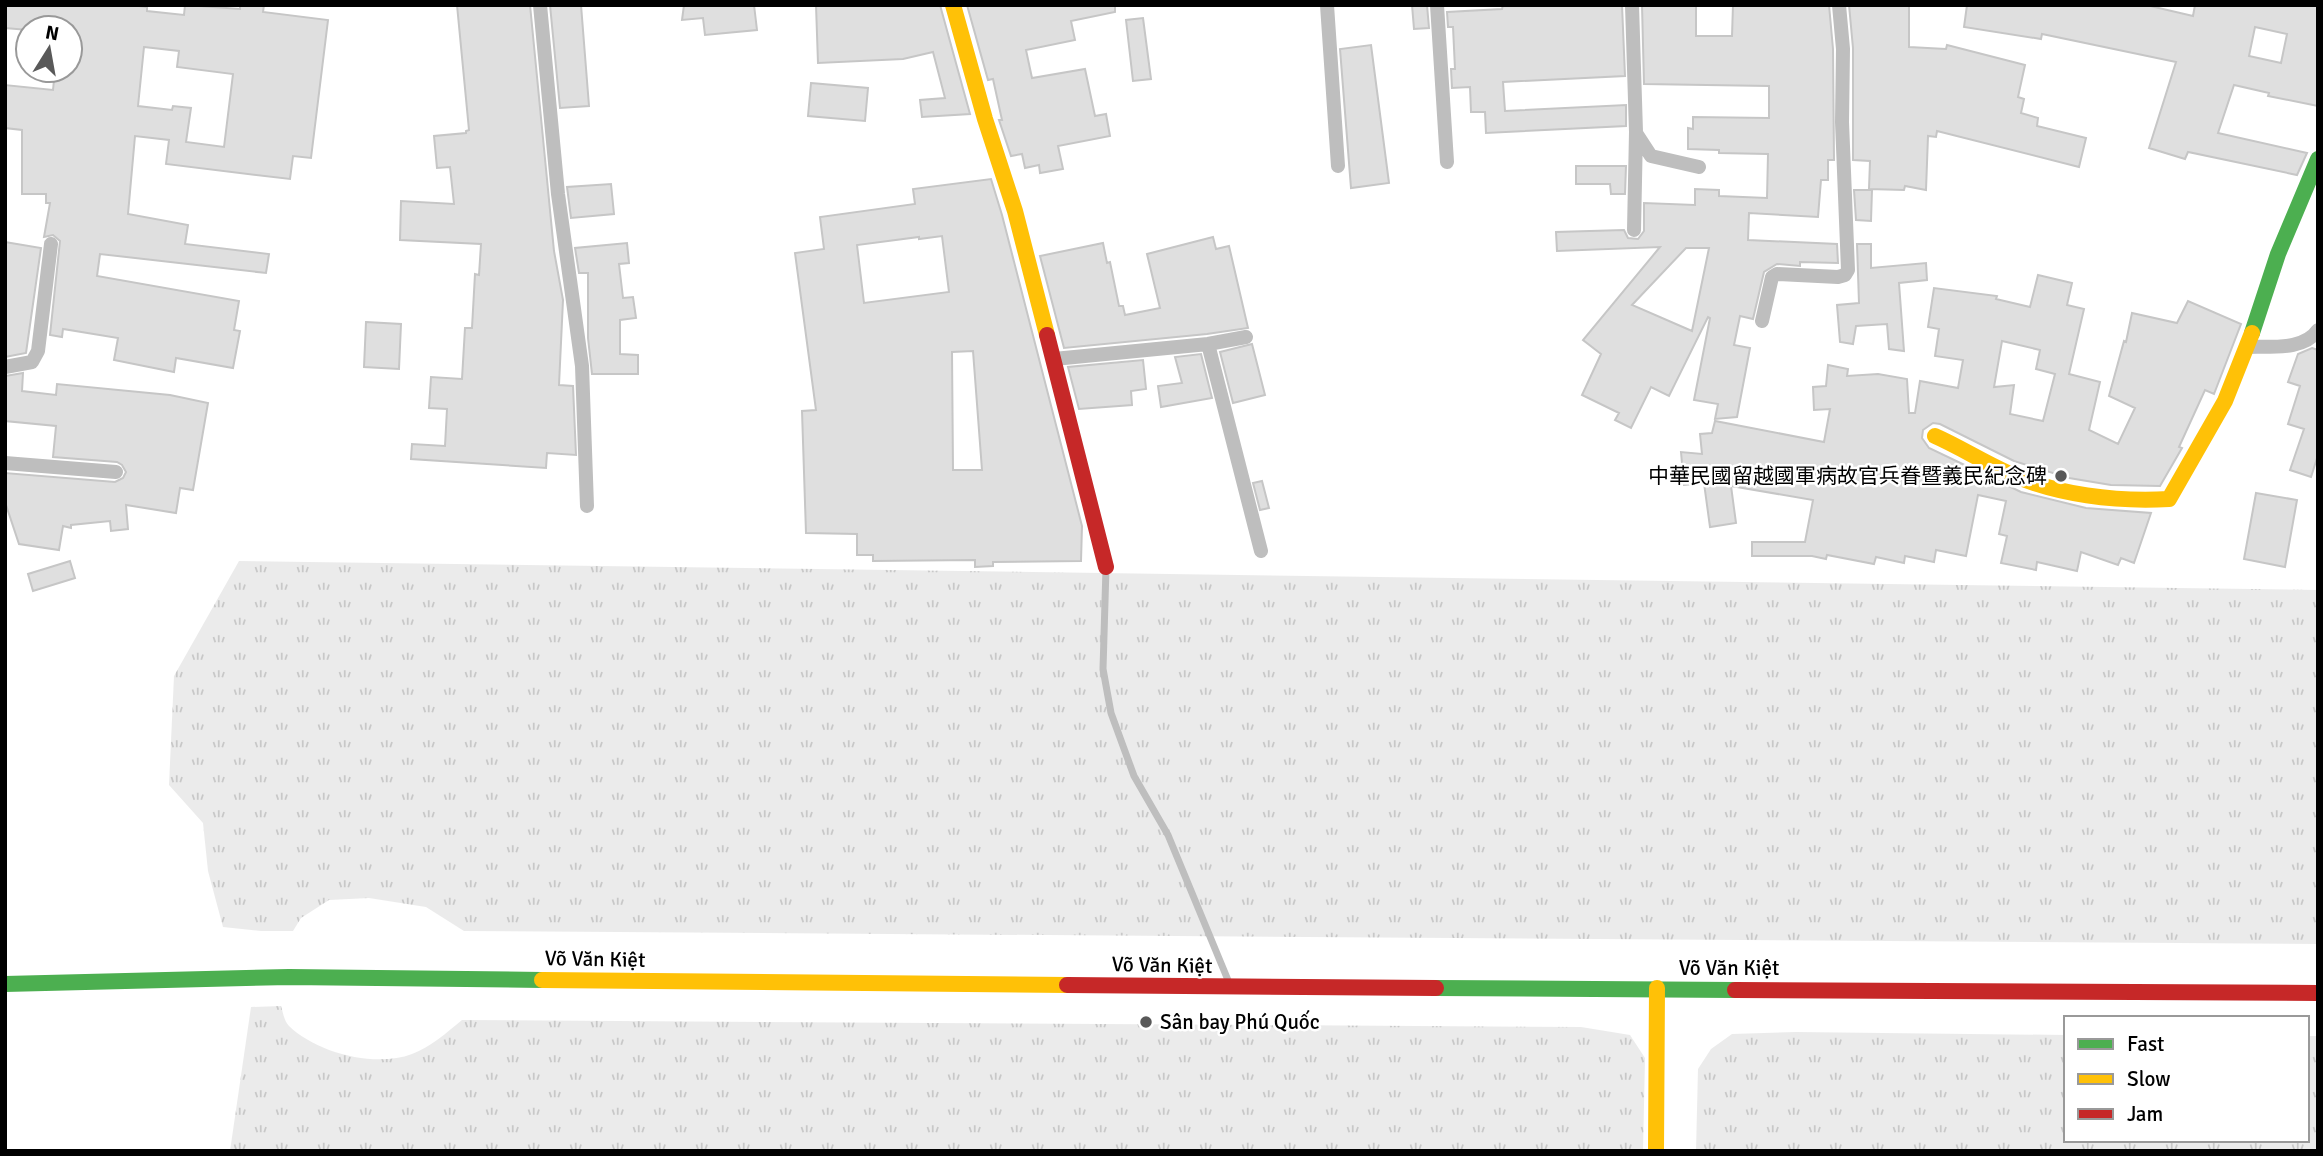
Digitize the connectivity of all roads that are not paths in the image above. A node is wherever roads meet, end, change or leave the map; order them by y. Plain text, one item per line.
1 (540, 5) edge
2 (953, 5) edge
3 (1327, 5) edge
4 (1437, 5) edge
5 (1632, 5) edge
6 (1839, 5) edge
7 (1636, 132) junction
8 (2318, 159) edge
9 (1447, 162) dead end
10 (1338, 166) dead end
11 (1699, 167) dead end
12 (1634, 230) dead end
13 (51, 244) dead end
14 (1762, 321) dead end
15 (2318, 330) edge
16 (1246, 337) dead end
17 (1208, 344) junction
18 (2247, 347) junction
19 (1054, 359) junction
20 (5, 367) edge
21 (1935, 436) dead end
22 (5, 463) edge
23 (116, 472) dead end
24 (587, 506) dead end
25 (1261, 551) dead end
26 (1106, 567) joint
27 (5, 984) edge
28 (1230, 987) junction
29 (1657, 988) junction
30 (2318, 993) edge
31 (1656, 1151) edge

1 - 24 street
2 - 19 street
3 - 10 street
4 - 9 street
5 - 7 street
6 - 14 street
7 - 11 street
7 - 12 street
8 - 18 street
13 - 20 street
15 - 18 street
16 - 17 street
17 - 19 street
17 - 25 street
18 - 21 street
19 - 26 street
22 - 23 street
26 - 28 lane
27 - 28 street, Võ Văn Kiệt
28 - 29 street, Võ Văn Kiệt
29 - 30 street, Võ Văn Kiệt
29 - 31 street

